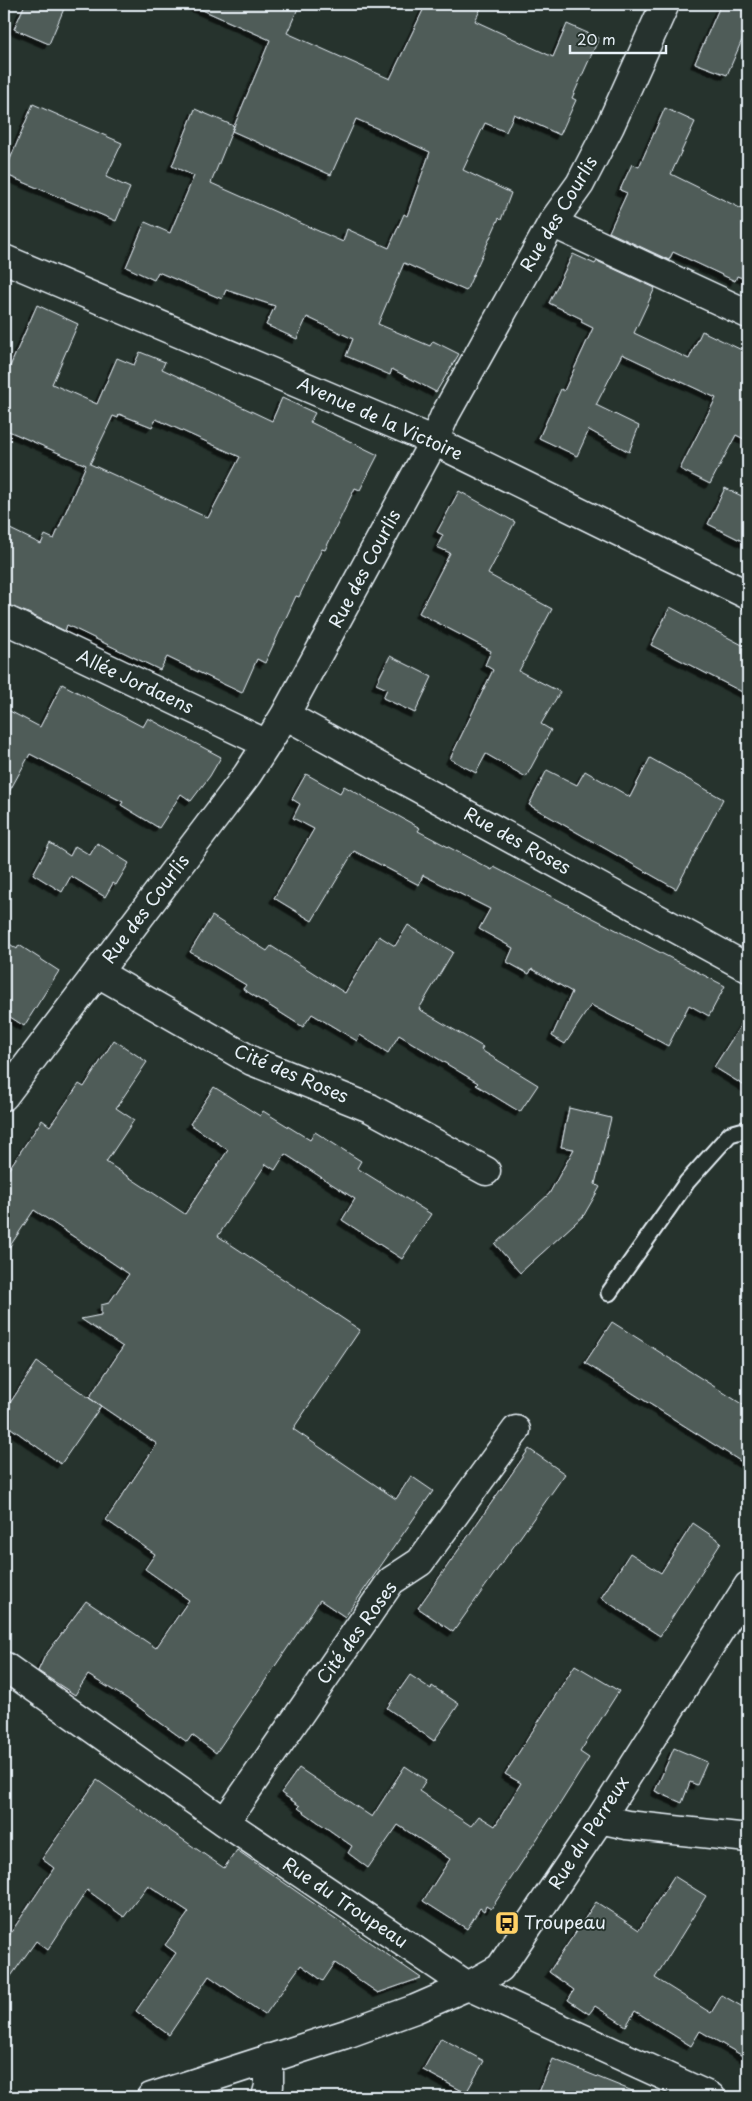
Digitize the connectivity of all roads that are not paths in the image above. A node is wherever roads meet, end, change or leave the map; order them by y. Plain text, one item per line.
1 (665, 4) edge
2 (552, 223) junction
3 (4, 259) edge
4 (748, 314) edge
5 (434, 441) junction
6 (748, 595) edge
7 (4, 619) edge
8 (285, 715) junction
9 (267, 744) junction
10 (748, 968) edge
11 (98, 972) junction
12 (4, 1096) edge
13 (748, 1129) edge
14 (486, 1171) dead end
15 (609, 1293) dead end
16 (516, 1430) dead end
17 (748, 1586) edge
18 (4, 1666) edge
19 (600, 1819) junction
20 (225, 1822) junction
21 (748, 1838) edge
22 (468, 1986) junction
23 (269, 2058) junction
24 (151, 2097) edge
25 (266, 2097) edge
26 (710, 2097) edge

1 - 2 street, Rue des Courlis
2 - 4 street
2 - 5 street, Rue des Courlis
3 - 5 street, Avenue de la Victoire
5 - 6 street, Avenue de la Victoire
5 - 8 street, Rue des Courlis
7 - 9 street, Allée Jordaens
8 - 9 street, Rue des Courlis
8 - 10 street, Rue des Roses
9 - 11 street, Rue des Courlis
11 - 12 street, Rue des Courlis
11 - 14 street, Cité des Roses
13 - 15 lane
16 - 20 street, Cité des Roses
17 - 19 street, Rue du Perreux
18 - 20 street, Rue du Troupeau
19 - 21 street
19 - 22 street, Rue du Perreux
20 - 22 street, Rue du Troupeau
22 - 23 street, Rue du Perreux
22 - 26 street, Rue du Troupeau
23 - 24 street, Rue du Perreux
23 - 25 street

